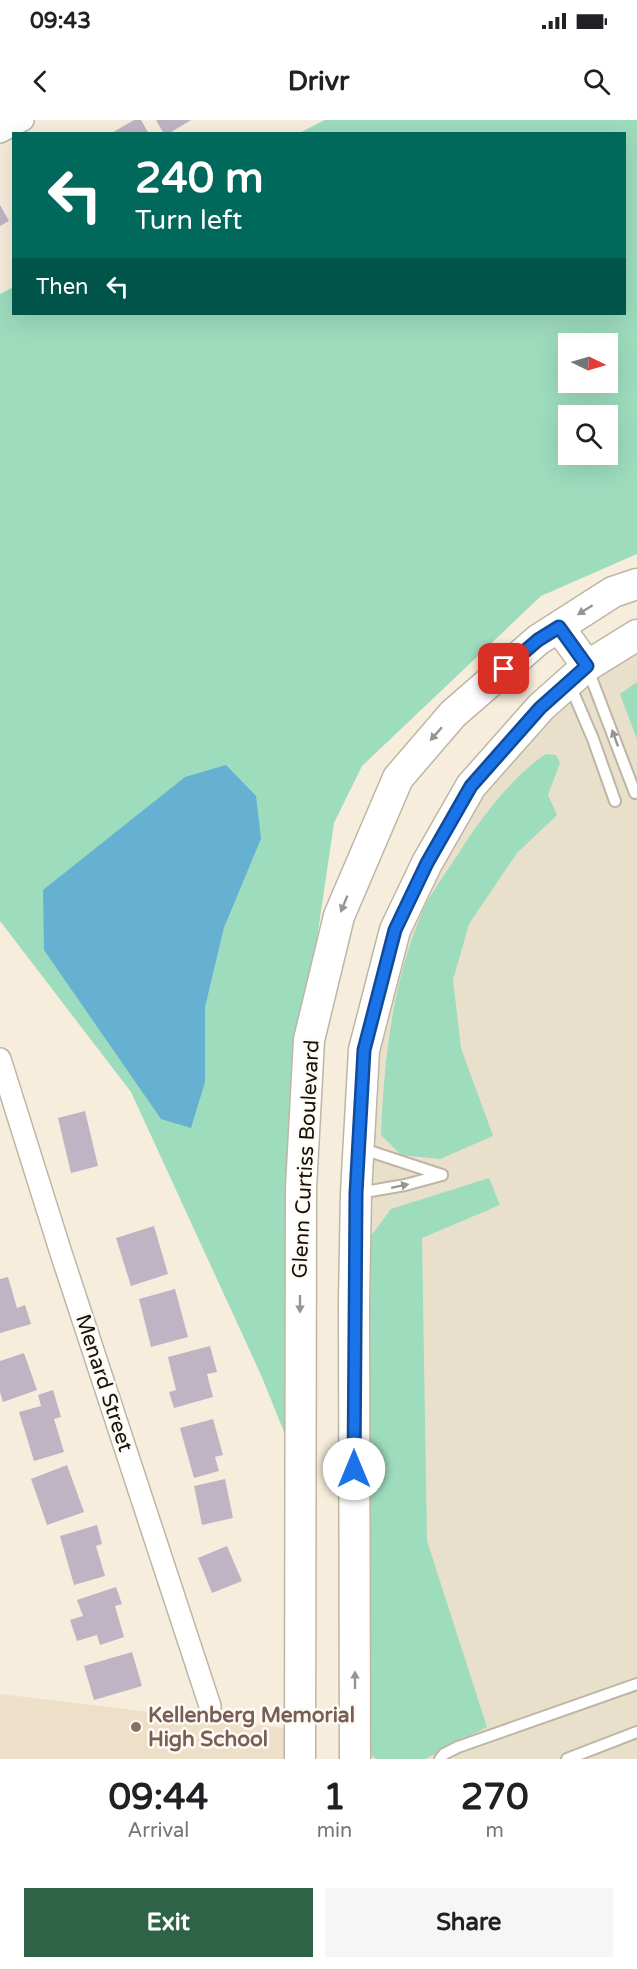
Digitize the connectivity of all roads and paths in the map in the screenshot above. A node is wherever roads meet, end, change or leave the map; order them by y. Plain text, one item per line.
1 (23, 120) edge
2 (0, 132) edge
3 (637, 584) edge
4 (559, 627) junction
5 (637, 635) edge
6 (578, 674) junction
7 (635, 793) dead end
8 (615, 801) dead end
9 (0, 1059) edge
10 (359, 1148) junction
11 (356, 1193) junction
12 (637, 1684) edge
13 (210, 1706) dead end
14 (637, 1732) edge
15 (300, 1759) edge
16 (355, 1759) edge
17 (440, 1759) edge
18 (567, 1759) edge

1 - 2 street
3 -> 4 main road, Glenn Curtiss Boulevard
4 - 6 main road
4 -> 15 main road, Glenn Curtiss Boulevard
5 - 6 main road
7 -> 6 lane
6 - 8 lane
6 - 10 main road
9 - 13 street, Menard Street
10 - 11 main road
11 -> 10 lane
16 -> 11 main road
12 - 17 lane
14 - 18 lane

